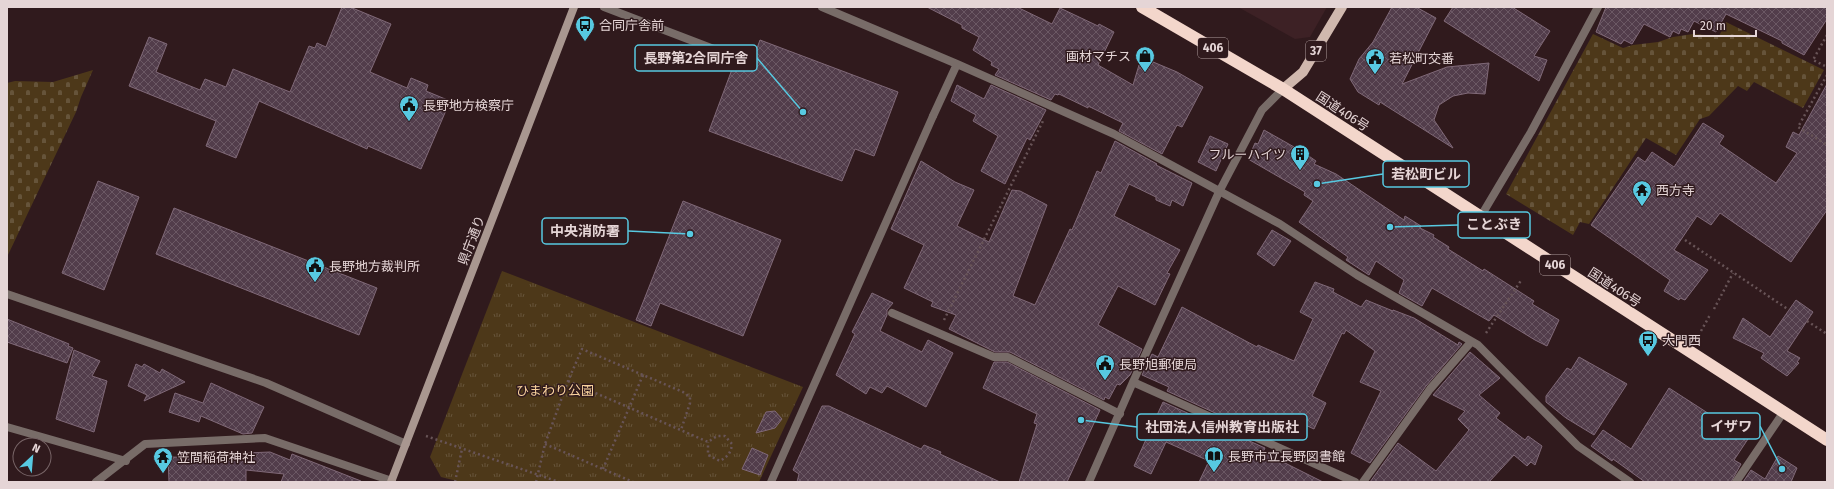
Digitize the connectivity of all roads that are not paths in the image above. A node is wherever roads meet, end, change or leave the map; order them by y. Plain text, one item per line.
1 (574, 7) edge
2 (604, 7) edge
3 (822, 7) edge
4 (1142, 7) edge
5 (1342, 7) edge
6 (1598, 7) edge
7 (719, 51) dead end
8 (956, 64) junction
9 (1283, 89) junction
10 (1219, 192) junction
11 (1481, 216) junction
12 (7, 294) edge
13 (892, 313) dead end
14 (1474, 344) junction
15 (1133, 382) junction
16 (1782, 413) junction
17 (1120, 414) junction
18 (7, 427) edge
19 (1827, 440) edge
20 (406, 444) junction
21 (126, 461) junction
22 (96, 482) edge
23 (393, 482) edge
24 (771, 482) edge
25 (1089, 482) edge
26 (1354, 482) edge
27 (1363, 482) edge
28 (1630, 482) edge
29 (1736, 482) edge

1 - 20 main road, 県庁通り
2 - 7 street
3 - 8 street
4 - 9 highway, 国道406号 / 406
5 - 9 main road, 37
6 - 11 street
8 - 10 street
8 - 24 street
9 - 10 street
9 - 11 highway, 国道406号 / 406
10 - 14 street
10 - 15 street
11 - 16 highway, 国道406号 / 406
12 - 20 street
13 - 17 street
14 - 27 street
14 - 28 street
15 - 17 street
15 - 26 street
16 - 19 highway, 国道406号 / 406
16 - 29 street
17 - 25 street
18 - 21 street
20 - 23 main road, 県庁通り
21 - 22 street
21 - 23 street

